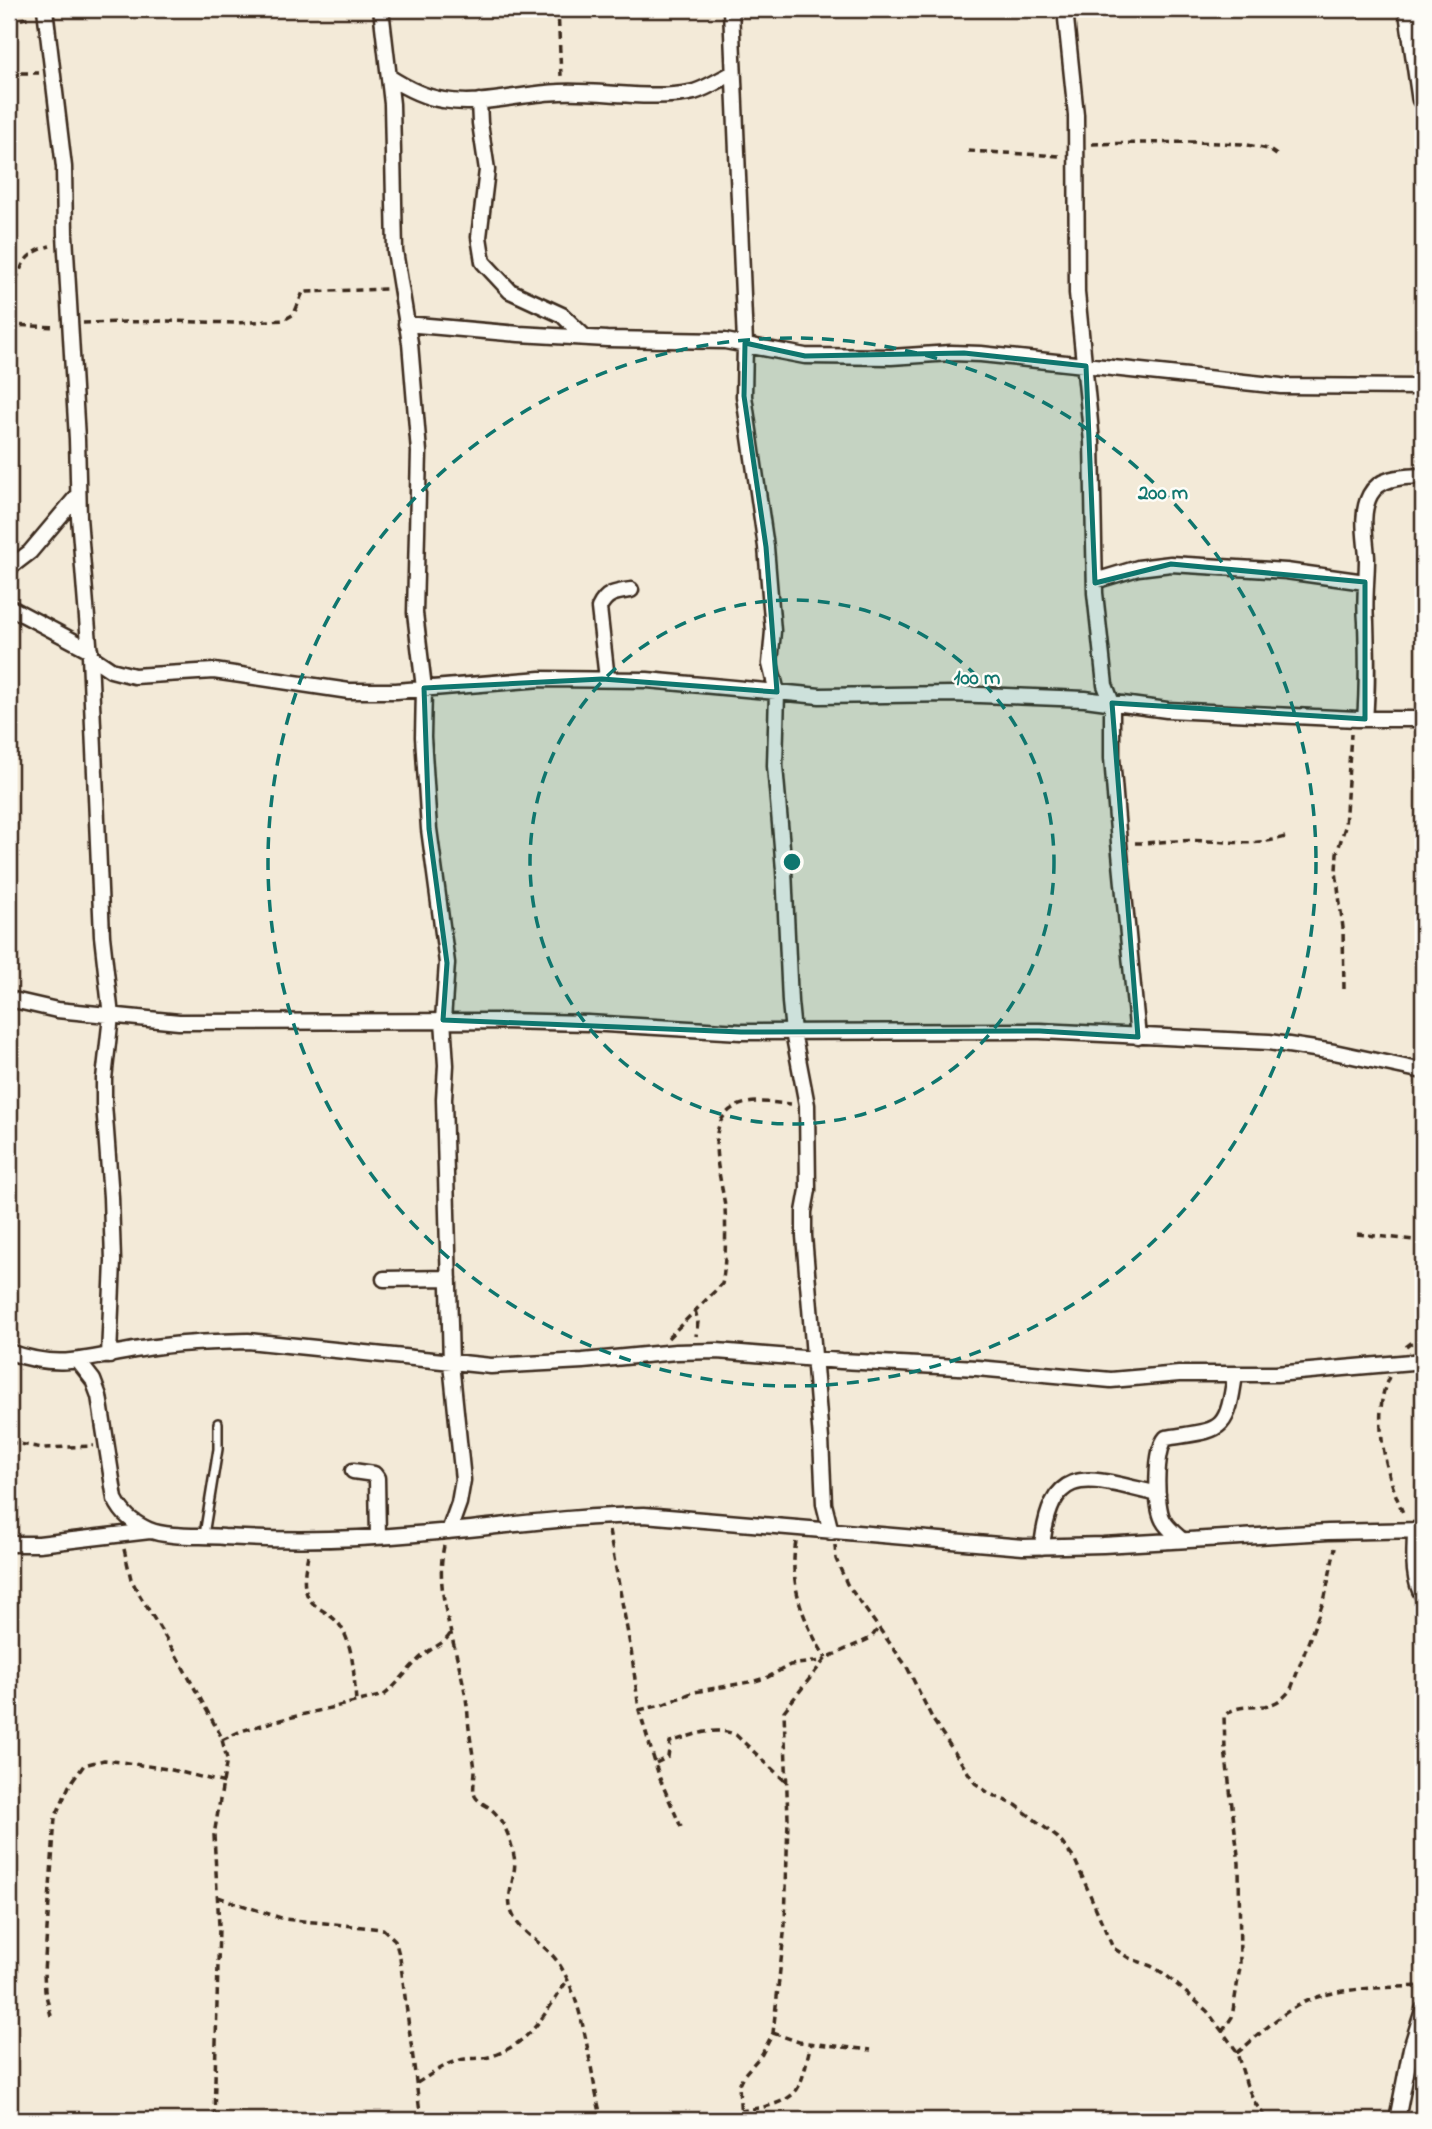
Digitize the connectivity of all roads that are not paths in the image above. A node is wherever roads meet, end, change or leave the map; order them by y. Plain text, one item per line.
1 (381, 9) edge
2 (731, 9) edge
3 (1065, 9) edge
4 (1410, 9) edge
5 (46, 12) edge
6 (733, 73) junction
7 (389, 77) junction
8 (1423, 98) edge
9 (479, 101) junction
10 (406, 324) junction
11 (586, 338) junction
12 (745, 343) junction
13 (1086, 366) junction
14 (1423, 387) edge
15 (1423, 476) edge
16 (78, 495) junction
17 (9, 568) edge
18 (1095, 581) junction
19 (1365, 582) junction
20 (631, 590) dead end
21 (9, 607) edge
22 (90, 653) junction
23 (607, 680) junction
24 (424, 688) junction
25 (777, 692) junction
26 (1112, 703) junction
27 (1359, 719) junction
28 (1423, 719) edge
29 (9, 999) edge
30 (111, 1016) junction
31 (443, 1020) junction
32 (793, 1032) junction
33 (1138, 1037) junction
34 (1423, 1071) edge
35 (449, 1278) junction
36 (384, 1279) dead end
37 (9, 1352) edge
38 (109, 1356) junction
39 (815, 1359) junction
40 (1423, 1361) edge
41 (79, 1362) junction
42 (452, 1363) junction
43 (1235, 1374) junction
44 (218, 1423) dead end
45 (353, 1471) dead end
46 (1158, 1494) junction
47 (1416, 1530) edge
48 (151, 1531) junction
49 (450, 1531) junction
50 (833, 1532) junction
51 (204, 1535) junction
52 (379, 1537) junction
53 (1182, 1540) junction
54 (9, 1544) edge
55 (1042, 1547) junction
56 (1423, 1596) edge
57 (1423, 2010) edge
58 (1397, 2120) edge

1 - 7 street
2 - 6 street
3 - 13 street
4 - 8 street
5 - 16 street
6 - 9 street
6 - 12 street
7 - 9 street
7 - 10 street
9 - 11 street
10 - 11 street
10 - 24 street
11 - 12 street
12 - 13 street
12 - 25 street
13 - 14 street
13 - 18 street
15 - 19 street
16 - 17 street
16 - 22 street
18 - 19 street
18 - 26 street
19 - 27 street
20 - 23 street
21 - 22 street
22 - 24 street
22 - 30 street
23 - 24 street
23 - 25 street
24 - 31 street
25 - 26 street
25 - 32 street
26 - 27 street
26 - 33 street
27 - 28 street
29 - 30 street
30 - 31 street
30 - 38 street
31 - 32 street
31 - 35 street
32 - 33 street
32 - 39 street
33 - 34 street
35 - 36 street
35 - 42 street
37 - 41 street
38 - 41 street
38 - 42 street
39 - 42 street
39 - 43 street
39 - 50 street
40 - 43 street
41 - 48 street
42 - 49 street
43 - 46 street
44 - 51 lane
45 - 52 street
46 - 53 street
46 - 55 street
47 - 53 street
47 - 56 street
48 - 51 street
48 - 54 street
49 - 50 street
49 - 52 street
50 - 55 street
51 - 52 street
53 - 55 street
57 - 58 street

